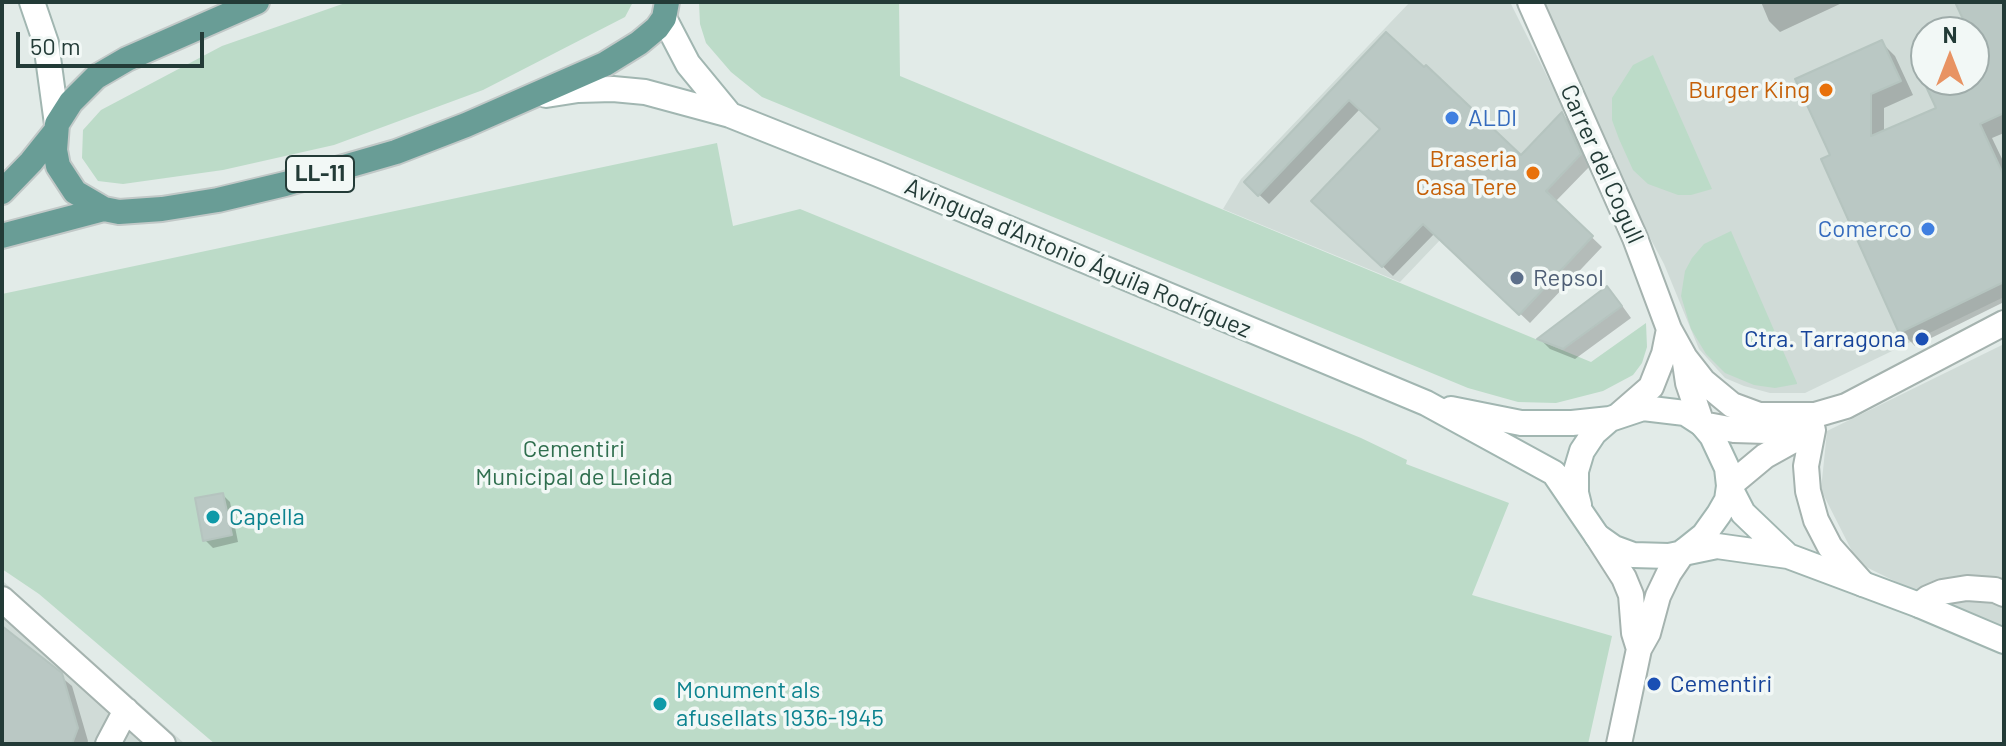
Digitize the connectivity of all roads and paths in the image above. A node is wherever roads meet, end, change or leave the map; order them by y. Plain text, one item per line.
1 (32, 2) edge
2 (257, 2) edge
3 (1530, 2) edge
4 (666, 10) edge
5 (527, 99) junction
6 (730, 115) junction
7 (56, 128) junction
8 (2, 192) edge
9 (104, 209) junction
10 (2, 236) edge
11 (2004, 323) edge
12 (1669, 329) junction
13 (1684, 356) junction
14 (1426, 403) junction
15 (1615, 416) junction
16 (1820, 419) junction
17 (1702, 424) junction
18 (1729, 486) junction
19 (1582, 513) junction
20 (1597, 536) junction
21 (1684, 551) junction
22 (1788, 556) junction
23 (1863, 584) junction
24 (2004, 594) edge
25 (2, 599) edge
26 (1919, 605) junction
27 (2004, 641) edge
28 (1639, 649) junction
29 (126, 710) junction
30 (108, 744) edge
31 (163, 744) edge
32 (1619, 744) edge

1 - 7 street
2 - 7 main road
3 - 12 street, Carrer del Cogull
4 - 5 main road, LL-11
4 - 6 street, Avinguda d'Antonio Águila Rodríguez
5 - 6 street, Avinguda d'Antonio Águila Rodríguez
5 - 9 main road, LL-11
6 - 14 street, Avinguda d'Antonio Águila Rodríguez
7 - 8 main road
7 - 9 main road
9 - 10 main road, LL-11
11 - 16 street
12 - 13 street, Carrer del Cogull
12 - 15 street
13 - 16 street
13 - 17 street, Carrer del Cogull
14 - 15 street, Avinguda d'Antonio Águila Rodríguez
14 - 19 street, Avinguda d'Antonio Águila Rodríguez
15 - 17 street, Avinguda d'Antonio Águila Rodríguez
15 - 19 street
16 - 17 street, Avinguda d'Antonio Águila Rodríguez
16 - 18 street
16 - 23 street
17 - 18 street
18 - 21 street
18 - 22 street
19 - 20 street
20 - 21 street
20 - 28 street
21 - 22 street
21 - 28 street
22 - 23 street
23 - 26 street
24 - 26 street
25 - 29 street
26 - 27 street
28 - 32 street
29 - 30 street
29 - 31 street

